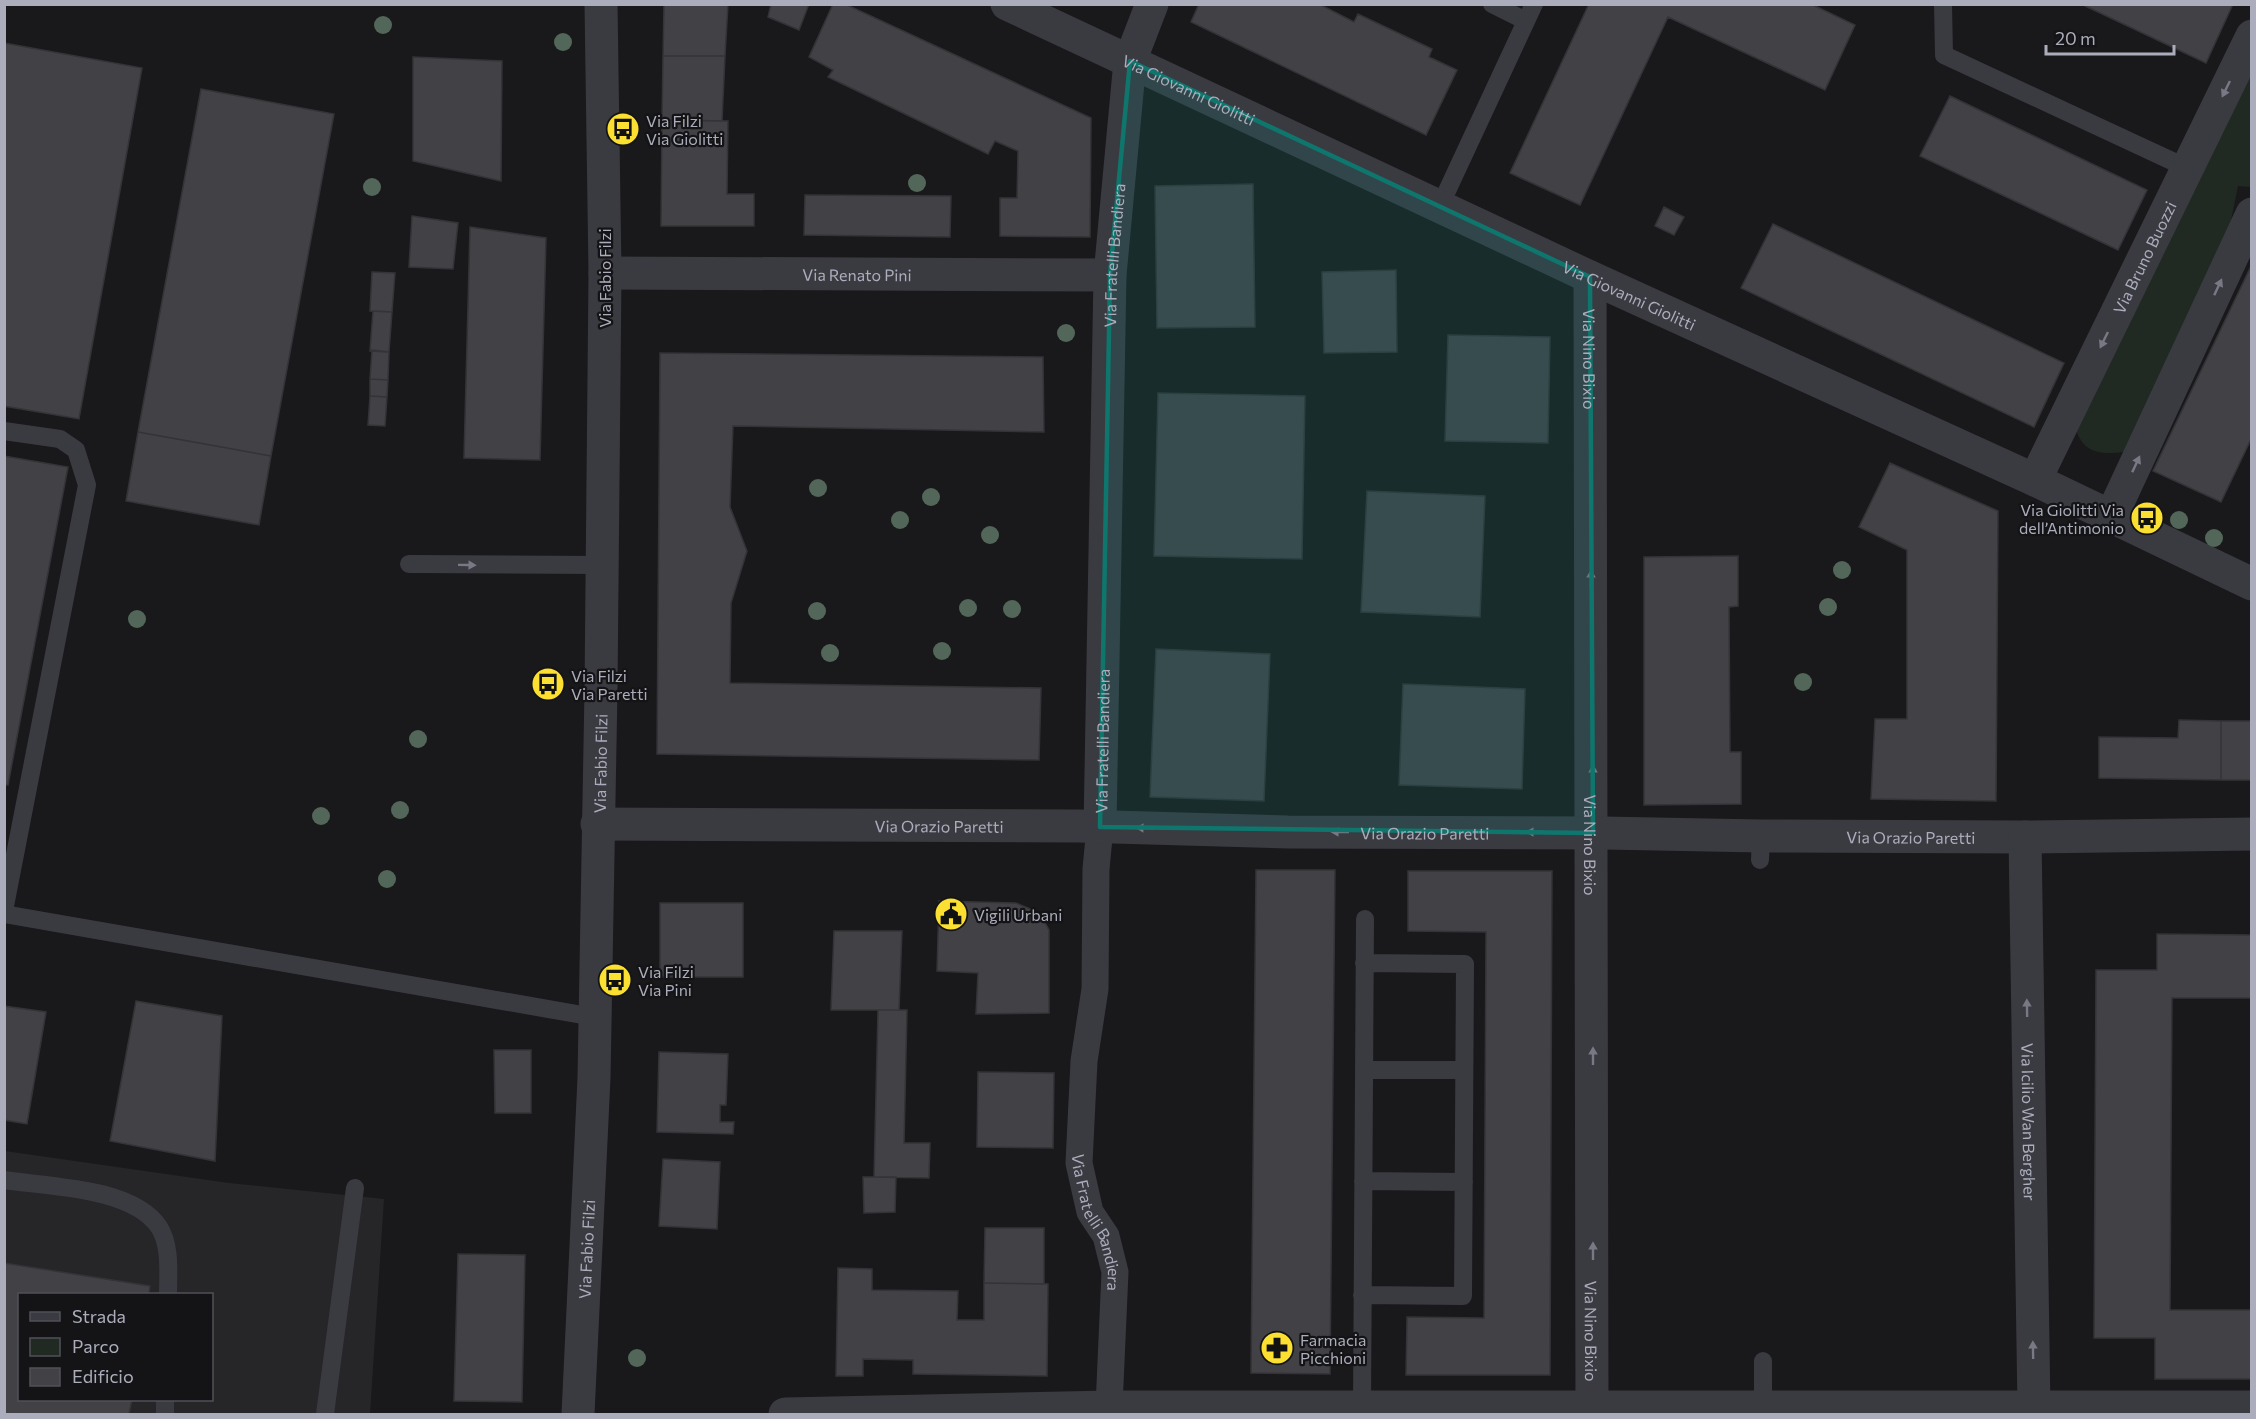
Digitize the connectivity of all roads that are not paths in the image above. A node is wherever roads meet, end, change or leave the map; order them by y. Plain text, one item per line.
1 (601, 4) edge
2 (1007, 4) edge
3 (1152, 4) edge
4 (1492, 4) edge
5 (1534, 4) edge
6 (1943, 4) edge
7 (1526, 21) junction
8 (2252, 36) edge
9 (1130, 61) junction
10 (2187, 168) junction
11 (1440, 206) junction
12 (2252, 214) edge
13 (605, 273) junction
14 (1110, 275) junction
15 (1590, 277) junction
16 (4, 431) edge
17 (2036, 480) junction
18 (2111, 517) junction
19 (409, 564) dead end
20 (602, 565) junction
21 (2252, 584) edge
22 (597, 824) junction
23 (1100, 827) junction
24 (1593, 832) junction
25 (2252, 834) edge
26 (2025, 837) junction
27 (11, 847) edge
28 (4, 913) edge
29 (1365, 919) dead end
30 (1364, 963) junction
31 (594, 1017) junction
32 (1364, 1070) junction
33 (1464, 1070) junction
34 (4, 1180) edge
35 (1363, 1181) junction
36 (1464, 1182) junction
37 (355, 1188) dead end
38 (168, 1293) edge
39 (1362, 1295) junction
40 (1763, 1362) dead end
41 (1362, 1407) junction
42 (1763, 1407) junction
43 (2252, 1407) edge
44 (2034, 1408) junction
45 (1109, 1411) edge
46 (1592, 1411) edge
47 (325, 1414) edge
48 (578, 1414) edge
49 (785, 1414) edge

1 - 13 street, Via Fabio Filzi
2 - 9 street, Via Giovanni Giolitti
3 - 9 street, Via Fratelli Bandiera
4 - 7 lane
5 - 7 lane
6 - 10 lane
7 - 11 lane
8 -> 10 street, Via Bruno Buozzi
9 - 11 street, Via Giovanni Giolitti
9 - 14 street, Via Fratelli Bandiera
10 -> 17 street, Via Bruno Buozzi
11 - 15 street, Via Giovanni Giolitti
18 -> 12 street
13 - 14 street, Via Renato Pini
13 - 20 street, Via Fabio Filzi
14 - 23 street, Via Fratelli Bandiera
15 - 17 street, Via Giovanni Giolitti
24 -> 15 street, Via Nino Bixio
16 - 27 lane
17 - 18 street, Via Giovanni Giolitti
18 - 21 street, Via Giovanni Giolitti
19 -> 20 lane
20 - 22 street, Via Fabio Filzi
22 - 23 street, Via Orazio Paretti
22 - 31 street, Via Fabio Filzi
24 -> 23 street, Via Orazio Paretti
23 - 45 street, Via Fratelli Bandiera
24 - 26 street, Via Orazio Paretti
46 -> 24 street, Via Nino Bixio
25 - 26 street, Via Orazio Paretti
44 -> 26 street, Via Icilio Wan Bergher
27 - 28 lane
28 - 31 lane
29 - 30 lane
30 - 32 lane
30 - 33 lane
31 - 48 street, Via Fabio Filzi
32 - 33 lane
32 - 35 lane
33 - 36 lane
34 - 38 lane
35 - 36 lane
35 - 39 lane
36 - 39 lane
37 - 47 lane
39 - 41 lane
40 - 42 lane
41 - 45 street
41 - 46 street
42 - 44 street
42 - 46 street
43 - 44 street
45 - 49 street

